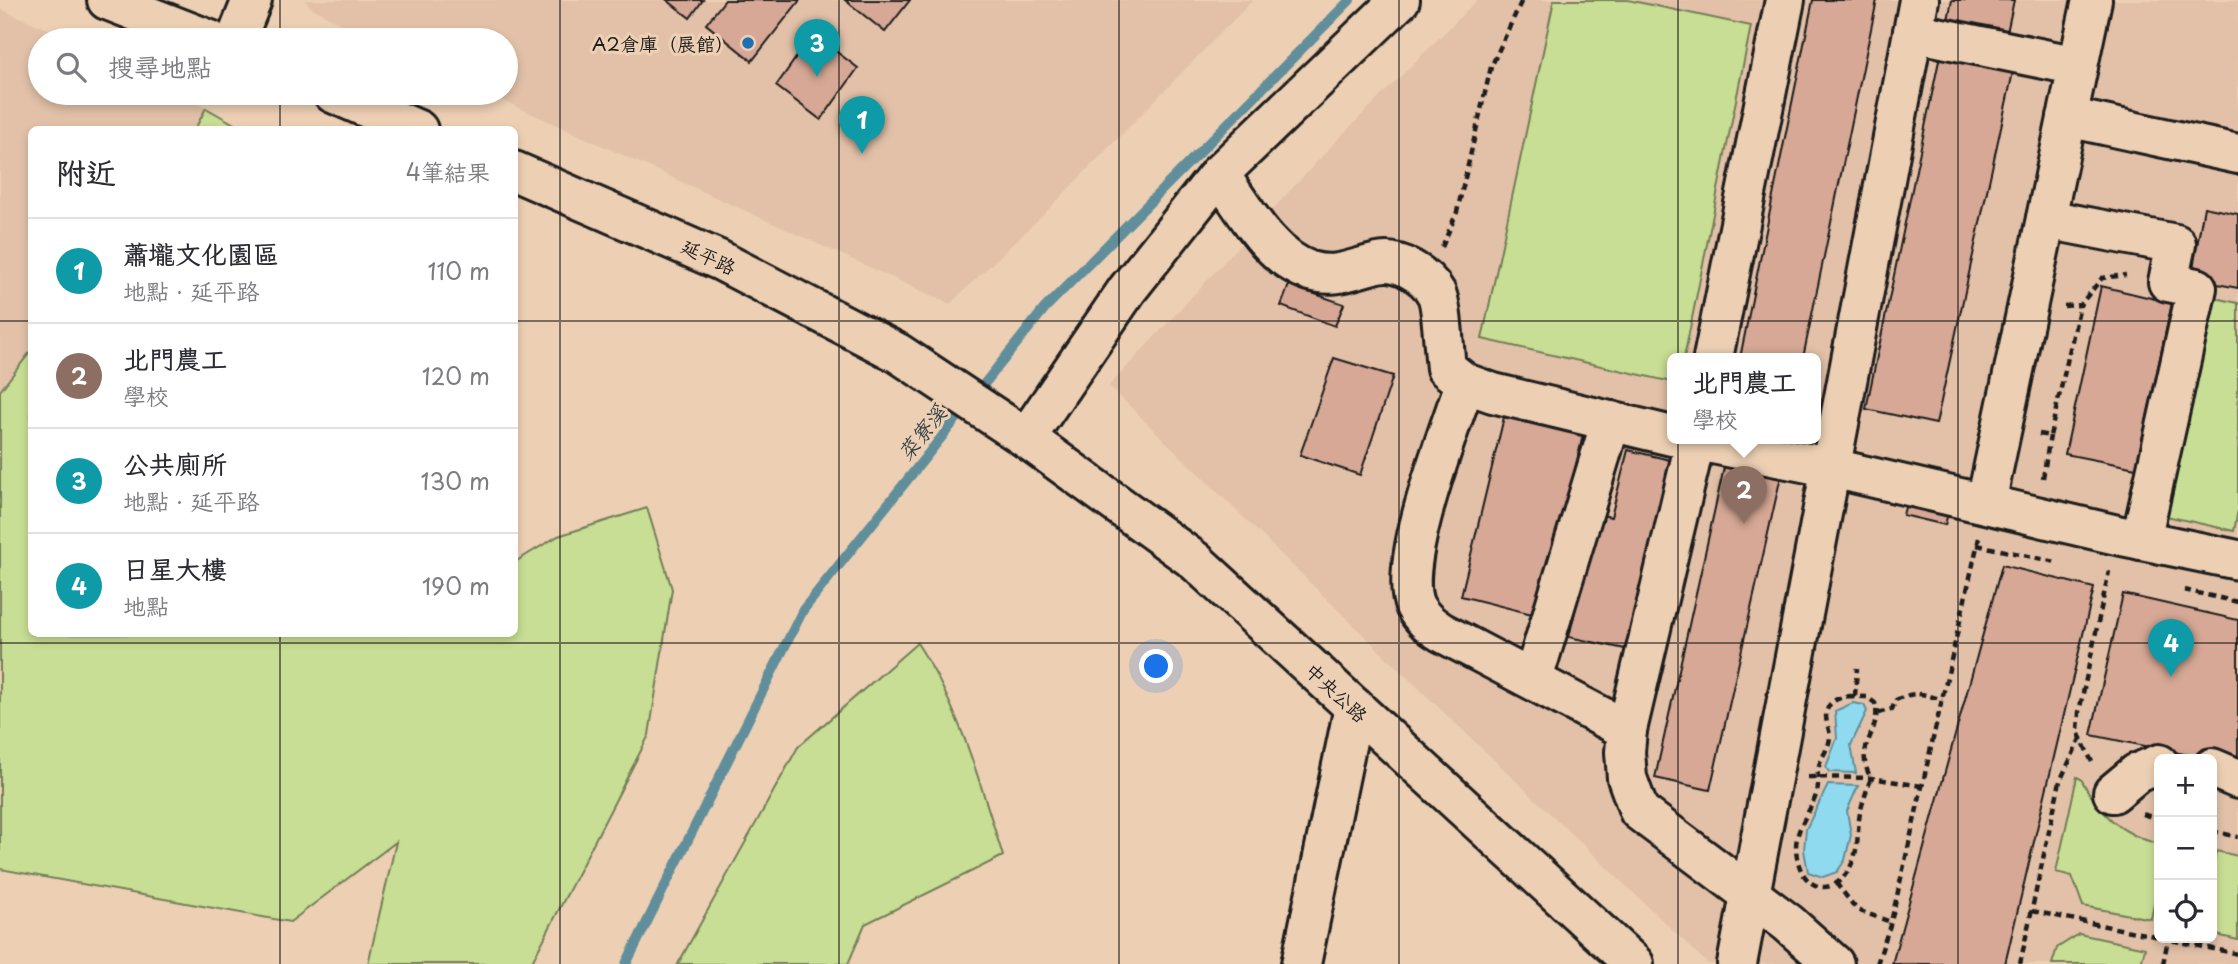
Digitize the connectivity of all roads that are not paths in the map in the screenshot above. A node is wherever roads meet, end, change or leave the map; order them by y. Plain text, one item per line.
1 (107, 0) edge
2 (252, 0) edge
3 (1399, 0) edge
4 (1785, 0) edge
5 (2092, 0) edge
6 (1916, 16) edge
7 (179, 28) edge
8 (241, 28) edge
9 (2078, 66) junction
10 (361, 105) edge
11 (2067, 117) junction
12 (409, 126) edge
13 (2238, 154) edge
14 (518, 173) edge
15 (1219, 174) junction
16 (2046, 219) junction
17 (1714, 353) edge
18 (1465, 383) junction
19 (1611, 421) junction
20 (1667, 434) edge
21 (1026, 438) junction
22 (1686, 444) edge
23 (1716, 444) edge
24 (1828, 467) junction
25 (1986, 503) junction
26 (2129, 538) junction
27 (2238, 560) edge
28 (1533, 679) junction
29 (1354, 707) junction
30 (1627, 730) junction
31 (2154, 766) edge
32 (2217, 770) edge
33 (2238, 779) edge
34 (2113, 793) road end
35 (1752, 895) junction
36 (1301, 964) edge
37 (1634, 964) edge
38 (1737, 964) edge
39 (1834, 964) edge

1 - 7 main road
2 - 8 main road
3 - 15 main road
4 - 17 main road
5 - 9 main road
6 - 9 main road
6 - 24 main road
9 - 11 main road
10 - 12 main road
11 - 13 main road
11 - 16 main road
14 - 21 main road, 延平路
15 - 18 main road
15 - 21 main road
16 - 25 main road
16 - 26 main road
18 - 19 main road
18 - 28 main road
19 - 20 main road
19 - 28 main road
21 - 29 main road, 中央公路
22 - 30 main road
23 - 24 main road
24 - 25 main road
24 - 35 main road
25 - 26 main road
26 - 27 main road
28 - 30 main road
29 - 36 main road
29 - 37 main road, 中央公路
30 - 35 main road
31 - 34 main road
32 - 33 main road
35 - 38 main road
35 - 39 main road

